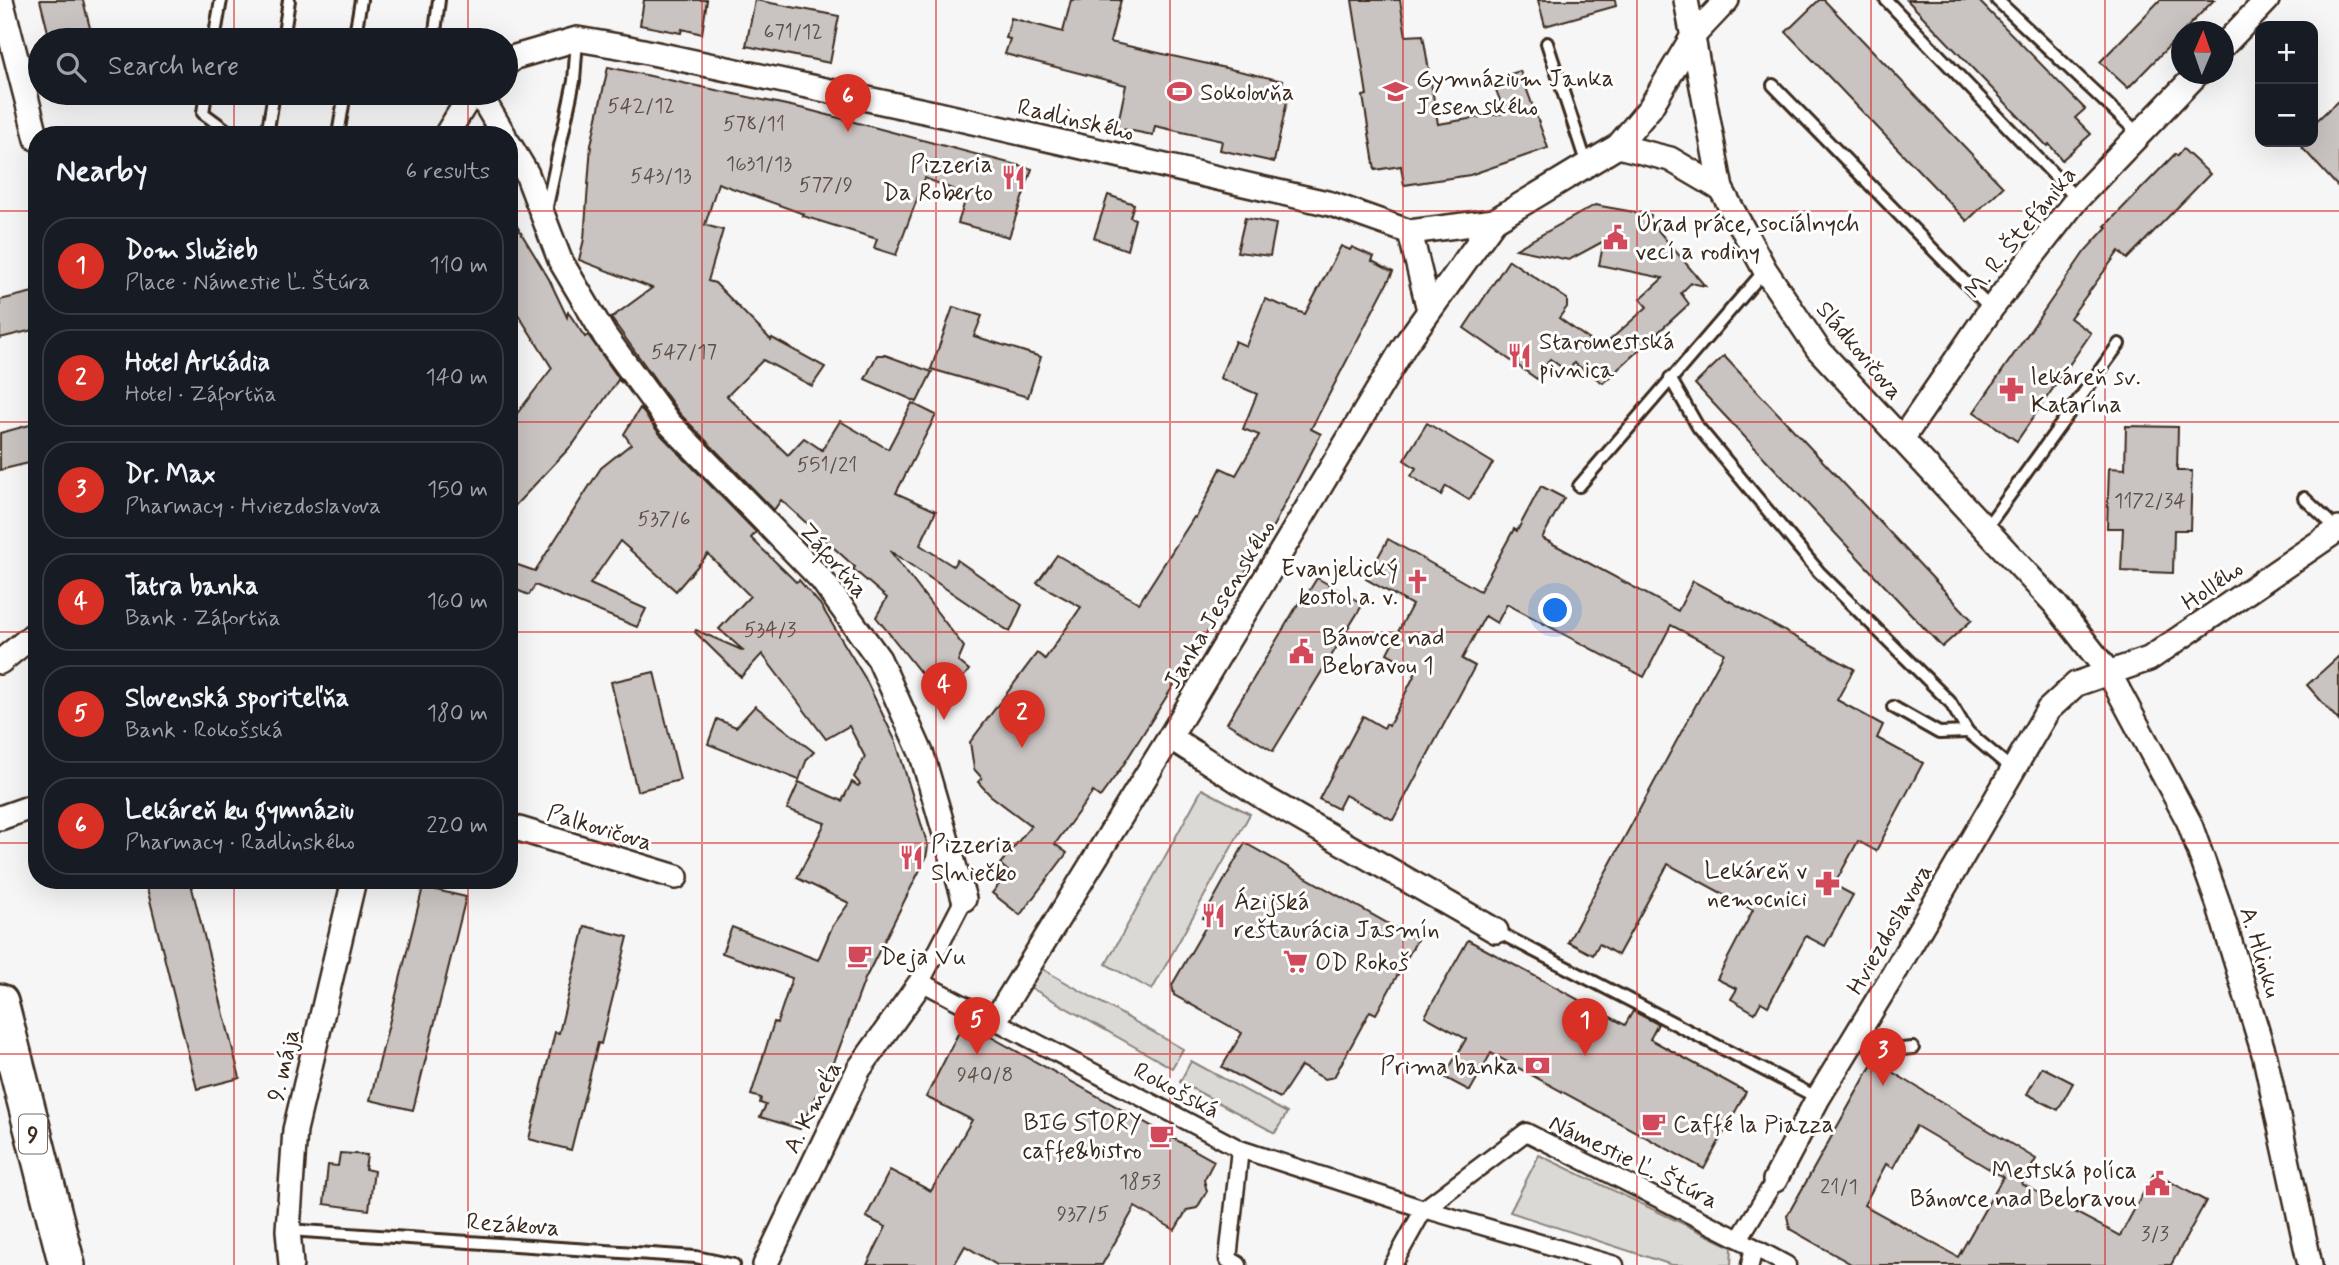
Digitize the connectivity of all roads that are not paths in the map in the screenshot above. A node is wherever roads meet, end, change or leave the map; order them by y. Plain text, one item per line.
1 (1, 0) edge
2 (221, 0) edge
3 (289, 0) edge
4 (361, 0) edge
5 (439, 0) edge
6 (1686, 0) edge
7 (1727, 0) edge
8 (1886, 0) edge
9 (1997, 0) edge
10 (2267, 0) edge
11 (216, 28) edge
12 (285, 28) edge
13 (357, 28) edge
14 (436, 28) edge
15 (2234, 35) edge
16 (1693, 36) junction
17 (577, 39) junction
18 (1547, 43) dead end
19 (518, 56) edge
20 (2187, 84) edge
21 (1773, 85) dead end
22 (28, 104) edge
23 (28, 105) edge
24 (204, 105) edge
25 (272, 105) edge
26 (343, 105) edge
27 (465, 105) edge
28 (486, 105) edge
29 (34, 126) edge
30 (220, 126) edge
31 (268, 126) edge
32 (340, 126) edge
33 (452, 126) edge
34 (499, 126) edge
35 (2138, 134) junction
36 (1618, 146) junction
37 (518, 159) edge
38 (1587, 164) junction
39 (1721, 189) junction
40 (2077, 199) junction
41 (544, 218) junction
42 (1494, 220) junction
43 (1410, 232) junction
44 (1765, 270) junction
45 (1991, 309) junction
46 (1429, 310) junction
47 (2119, 344) dead end
48 (1670, 378) junction
49 (1902, 439) junction
50 (1578, 486) dead end
51 (2304, 498) dead end
52 (1986, 528) junction
53 (2338, 529) edge
54 (28, 644) edge
55 (0, 662) edge
56 (2109, 673) junction
57 (1893, 707) dead end
58 (1968, 732) junction
59 (1170, 737) junction
60 (2012, 769) junction
61 (28, 808) edge
62 (0, 818) edge
63 (518, 829) edge
64 (676, 877) dead end
65 (353, 889) edge
66 (964, 899) joint
67 (1496, 931) joint
68 (921, 982) junction
69 (0, 1002) edge
70 (996, 1019) junction
71 (1857, 1035) junction
72 (1913, 1048) dead end
73 (1818, 1098) junction
74 (1240, 1149) junction
75 (1775, 1180) joint
76 (1424, 1209) junction
77 (288, 1230) junction
78 (1739, 1238) junction
79 (1754, 1247) junction
80 (1233, 1262) edge
81 (67, 1265) edge
82 (291, 1265) edge
83 (734, 1265) edge
84 (765, 1265) edge
85 (1393, 1265) edge
86 (1615, 1265) edge
87 (1749, 1265) edge
88 (1787, 1265) edge
89 (2310, 1265) edge

1 - 22 street
2 - 11 lane
3 - 12 lane
4 - 13 lane
5 - 14 lane
6 - 16 street, Sládkovičova
7 - 16 street, Radlinského
8 - 40 lane
9 - 35 lane
10 - 15 street
16 - 36 street, Radlinského
16 - 39 street, Sládkovičova
17 - 19 street, Radlinského
17 - 41 lane
17 - 43 street, Radlinského
18 - 38 lane
20 - 35 street, M. R. Štefánika
21 - 45 lane
23 - 29 street
24 - 30 lane
25 - 31 lane
26 - 32 lane
27 - 33 street
28 - 34 street
35 - 40 street, M. R. Štefánika
36 - 38 street, Radlinského
36 - 39 street
37 - 41 street, Záfortňa
38 - 42 street, Radlinského
39 - 44 street, Sládkovičova
40 - 45 street, M. R. Štefánika
41 - 66 street, Záfortňa
42 - 43 street, Radlinského
42 - 46 street, Janka Jesenského
43 - 46 street
44 - 48 lane
44 - 49 street, Sládkovičova
45 - 49 street, M. R. Štefánika
46 - 59 street, Janka Jesenského
47 - 52 lane
48 - 50 lane
48 - 58 lane
49 - 52 street, Sládkovičova
51 - 53 lane
52 - 56 street, Sládkovičova
53 - 56 street, Hollého
54 - 55 street
56 - 60 street, Hviezdoslavova
56 - 89 street, A. Hlinku
57 - 58 lane
58 - 60 lane
59 - 67 street
59 - 70 street, Janka Jesenského
60 - 71 street, Hviezdoslavova
61 - 62 street
63 - 64 street, Palkovičova
65 - 77 street, 9. mája
66 - 68 street, Záfortňa
67 - 73 lane
68 - 70 street, Rokošská
68 - 84 street, A. Kmeťa
69 - 81 main road, 9
70 - 74 street, Rokošská
71 - 72 lane
71 - 73 street, Hviezdoslavova
73 - 75 street, Hviezdoslavova
74 - 76 street, Rokošská
74 - 80 street
75 - 78 street, Hviezdoslavova
76 - 78 street, Námestie Ľ. Štúra
76 - 85 street
76 - 86 street
77 - 82 street, 9. mája
77 - 83 lane, Rezákova
78 - 79 street, Námestie Ľ. Štúra
79 - 87 street
79 - 88 street, Námestie Ľ. Štúra

